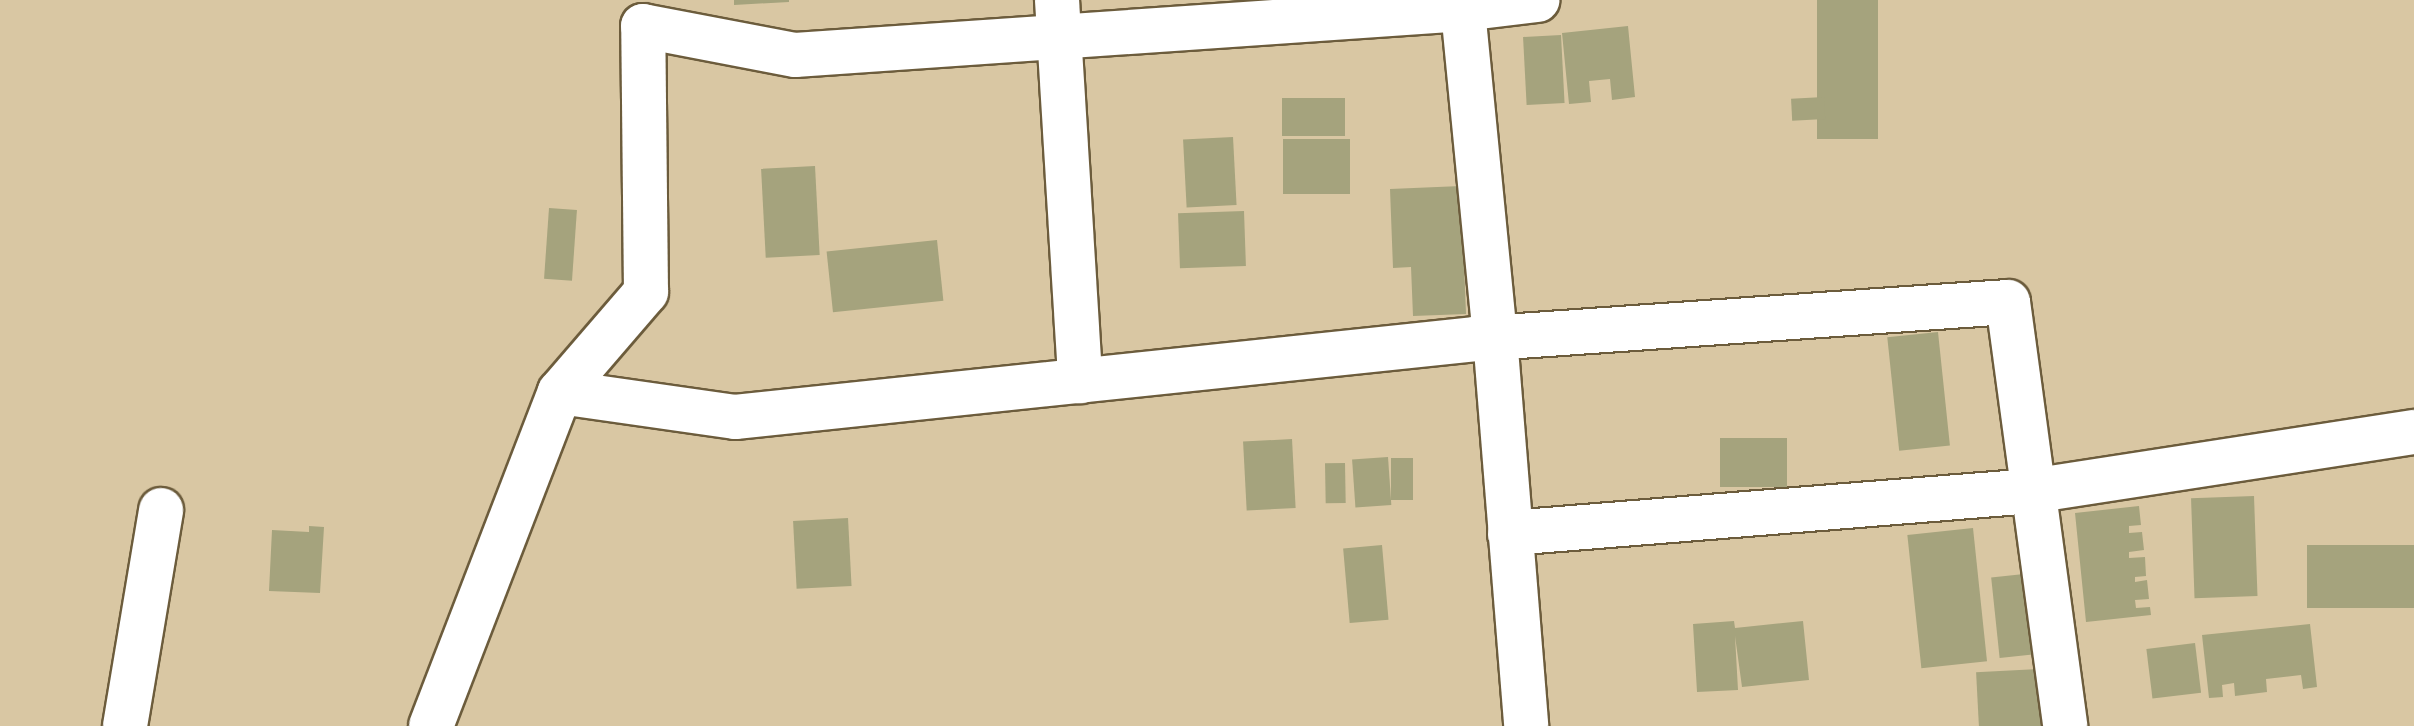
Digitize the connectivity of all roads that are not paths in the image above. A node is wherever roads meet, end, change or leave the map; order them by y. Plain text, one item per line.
1 (1537, 0) edge
2 (1462, 5) edge
3 (1059, 18) edge
4 (1495, 337) junction
5 (1080, 381) junction
6 (560, 392) junction
7 (2414, 432) edge
8 (2032, 491) junction
9 (161, 510) dead end
10 (1510, 533) junction
11 (125, 726) edge
12 (431, 726) edge
13 (1526, 726) edge
14 (2065, 726) edge

1 - 2 street
2 - 3 street
2 - 4 street
3 - 5 street
3 - 6 street
4 - 5 street
4 - 8 street
4 - 10 street
5 - 6 street
6 - 12 street
7 - 8 street
8 - 10 street
8 - 14 street
9 - 11 street
10 - 13 street

